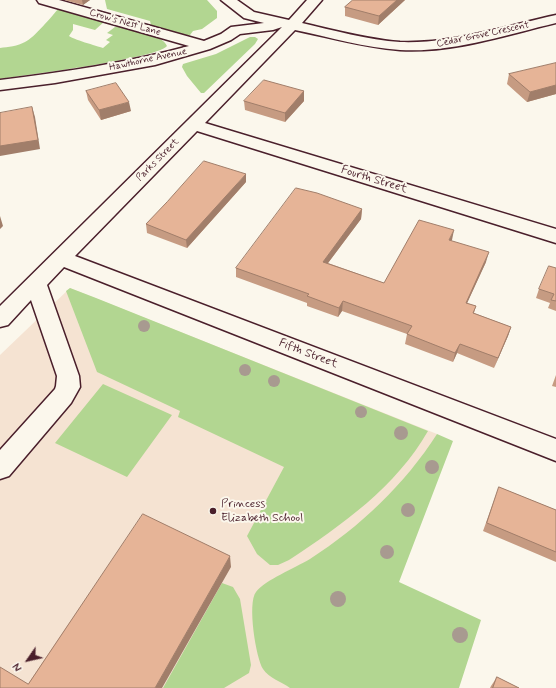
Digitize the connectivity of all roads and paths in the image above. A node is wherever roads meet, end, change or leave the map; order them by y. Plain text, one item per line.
1 (44, 0) edge
2 (228, 0) edge
3 (315, 0) edge
4 (556, 19) edge
5 (292, 24) junction
6 (205, 46) junction
7 (0, 85) edge
8 (193, 125) junction
9 (556, 236) edge
10 (61, 258) junction
11 (36, 283) junction
12 (0, 319) edge
13 (556, 450) edge
14 (0, 468) edge

1 - 6 street, Crow's Nest Lane
2 - 5 street, Cedar Grove Crescent
3 - 5 street, Parks Street
4 - 5 street, Cedar Grove Crescent
5 - 6 street, Hawthorne Avenue
5 - 8 street, Parks Street
6 - 7 street, Hawthorne Avenue
8 - 9 street, Fourth Street
8 - 10 street, Parks Street
10 - 11 street, Parks Street
10 - 13 street, Fifth Street
11 - 12 street, Parks Street
11 - 14 street

